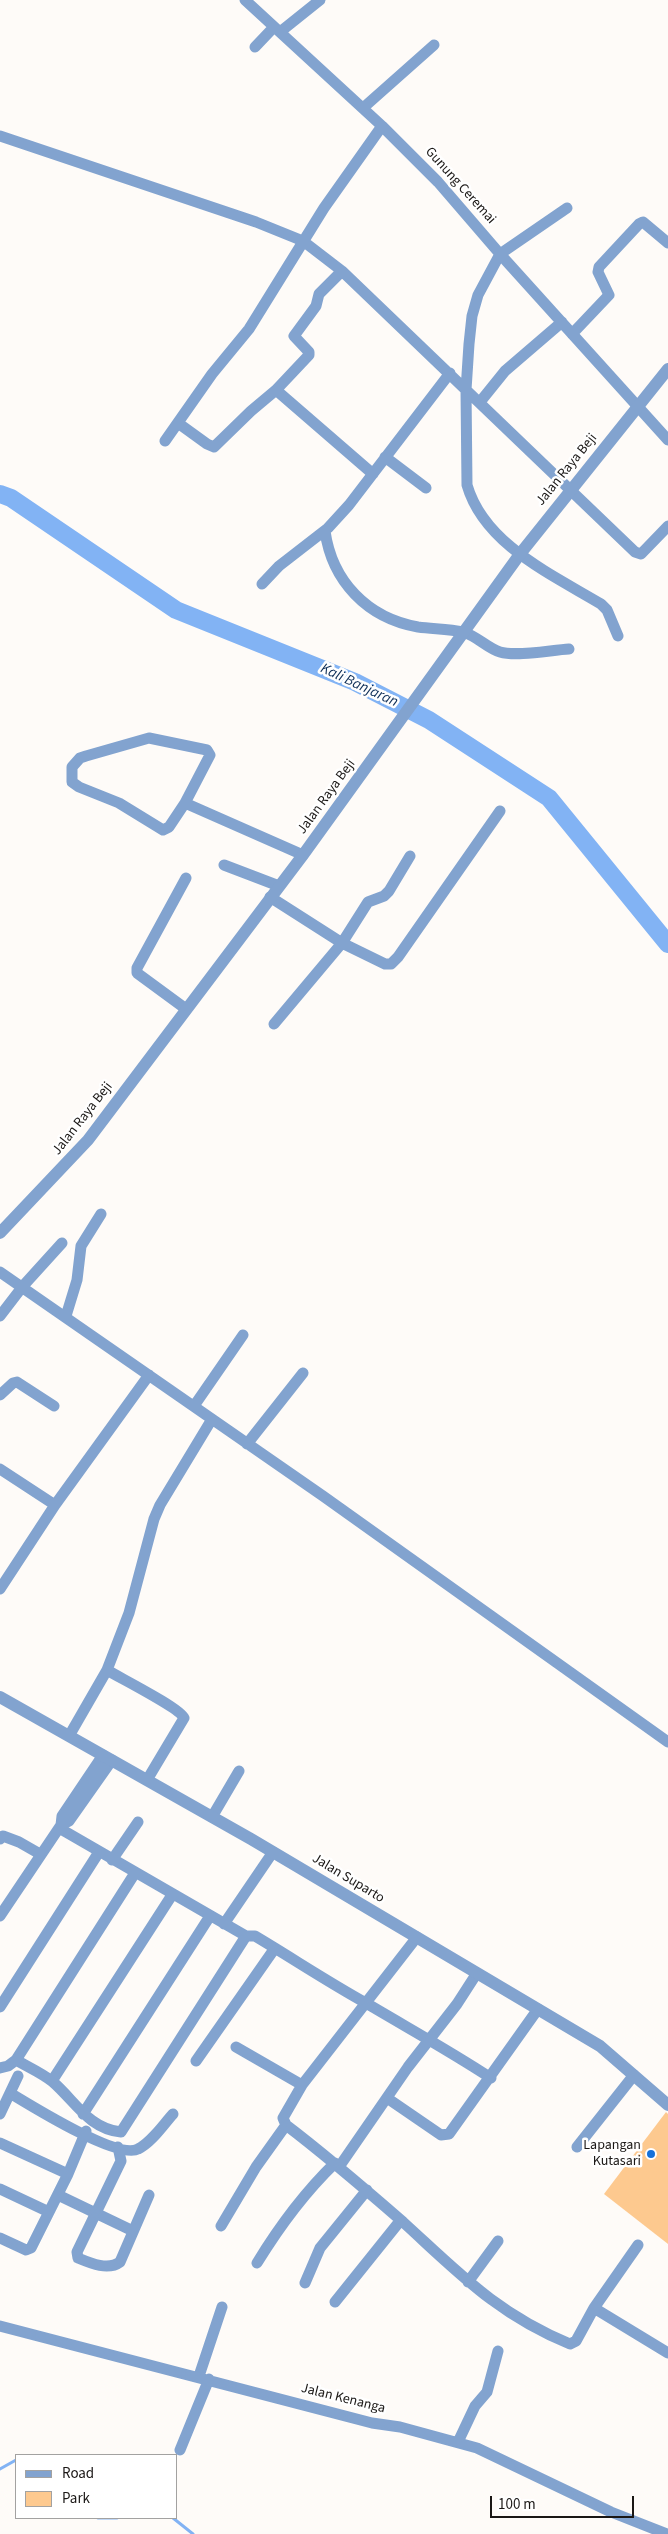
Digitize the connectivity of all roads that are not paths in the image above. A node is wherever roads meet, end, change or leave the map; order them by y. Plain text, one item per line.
1 (245, 0) edge
2 (320, 0) edge
3 (277, 29) junction
4 (434, 45) dead end
5 (255, 47) dead end
6 (363, 108) junction
7 (382, 126) junction
8 (0, 136) edge
9 (567, 208) dead end
10 (303, 241) junction
11 (668, 243) edge
12 (500, 254) junction
13 (342, 271) junction
14 (562, 322) junction
15 (572, 334) junction
16 (668, 369) edge
17 (450, 373) junction
18 (276, 390) junction
19 (472, 394) junction
20 (637, 407) junction
21 (178, 423) junction
22 (668, 440) edge
23 (166, 441) dead end
24 (385, 457) junction
25 (373, 474) junction
26 (426, 488) dead end
27 (570, 491) junction
28 (668, 526) edge
29 (325, 530) junction
30 (520, 554) junction
31 (262, 584) dead end
32 (465, 633) junction
33 (618, 636) dead end
34 (569, 649) dead end
35 (184, 803) junction
36 (500, 811) dead end
37 (303, 855) junction
38 (410, 856) dead end
39 (224, 865) dead end
40 (186, 878) dead end
41 (279, 886) junction
42 (270, 898) junction
43 (342, 943) junction
44 (186, 1009) junction
45 (274, 1024) dead end
46 (101, 1214) dead end
47 (0, 1233) edge
48 (62, 1243) dead end
49 (0, 1272) edge
50 (23, 1286) junction
51 (0, 1316) edge
52 (66, 1316) junction
53 (243, 1335) dead end
54 (303, 1373) dead end
55 (149, 1375) junction
56 (0, 1395) edge
57 (54, 1406) dead end
58 (194, 1406) junction
59 (212, 1419) junction
60 (247, 1444) junction
61 (0, 1470) edge
62 (55, 1505) junction
63 (0, 1589) edge
64 (107, 1670) junction
65 (0, 1697) edge
66 (69, 1736) junction
67 (668, 1742) edge
68 (107, 1758) junction
69 (239, 1770) dead end
70 (147, 1780) junction
71 (212, 1816) junction
72 (138, 1822) dead end
73 (60, 1826) junction
74 (0, 1839) edge
75 (98, 1852) junction
76 (273, 1852) junction
77 (40, 1854) junction
78 (112, 1860) junction
79 (135, 1873) junction
80 (172, 1894) junction
81 (0, 1916) edge
82 (210, 1916) junction
83 (224, 1924) junction
84 (246, 1936) junction
85 (417, 1937) junction
86 (275, 1948) junction
87 (477, 1973) junction
88 (365, 2002) junction
89 (0, 2007) edge
90 (538, 2009) junction
91 (430, 2039) junction
92 (236, 2047) dead end
93 (16, 2060) junction
94 (196, 2060) dead end
95 (0, 2068) edge
96 (634, 2075) junction
97 (18, 2076) dead end
98 (491, 2078) junction
99 (52, 2081) junction
100 (302, 2085) junction
101 (10, 2093) junction
102 (387, 2098) junction
103 (668, 2106) edge
104 (0, 2114) edge
105 (173, 2114) dead end
106 (85, 2117) junction
107 (286, 2125) junction
108 (84, 2137) junction
109 (0, 2143) edge
110 (118, 2147) junction
111 (578, 2147) dead end
112 (337, 2165) junction
113 (68, 2174) junction
114 (0, 2189) edge
115 (367, 2190) junction
116 (58, 2195) junction
117 (149, 2195) dead end
118 (49, 2212) junction
119 (96, 2214) junction
120 (400, 2220) junction
121 (221, 2226) dead end
122 (134, 2231) junction
123 (0, 2238) edge
124 (498, 2240) dead end
125 (638, 2246) dead end
126 (257, 2263) dead end
127 (468, 2282) junction
128 (305, 2283) dead end
129 (335, 2302) dead end
130 (222, 2307) dead end
131 (594, 2308) junction
132 (0, 2326) edge
133 (498, 2351) dead end
134 (668, 2353) edge
135 (204, 2378) junction
136 (458, 2442) junction
137 (180, 2450) dead end
138 (668, 2534) edge

1 - 3 street, Gunung Ceremai
2 - 3 street
3 - 5 street
3 - 6 street, Gunung Ceremai
4 - 6 street
6 - 7 street, Gunung Ceremai
7 - 10 street
7 - 12 street, Gunung Ceremai
8 - 10 street
9 - 12 street
10 - 13 street
10 - 21 street
11 - 15 street
12 - 14 street, Gunung Ceremai
12 - 19 street
13 - 17 street
13 - 18 street
14 - 15 street, Gunung Ceremai
14 - 19 street
15 - 20 street, Gunung Ceremai
16 - 20 street, Jalan Raya Beji
17 - 19 street
17 - 24 street
18 - 21 street
18 - 25 street
19 - 27 street
19 - 30 street
20 - 22 street, Gunung Ceremai
20 - 27 street, Jalan Raya Beji
21 - 23 street
24 - 25 street
24 - 26 street
25 - 29 street
27 - 28 street
27 - 30 street, Jalan Raya Beji
29 - 31 street
29 - 32 street
30 - 32 street, Jalan Raya Beji
30 - 33 street
32 - 34 street
32 - 37 street, Jalan Raya Beji
35 - 35 street
35 - 37 street
36 - 43 street
37 - 41 street, Jalan Raya Beji
38 - 43 street
39 - 41 street
40 - 44 street
41 - 42 street, Jalan Raya Beji
42 - 43 street
42 - 44 street, Jalan Raya Beji
43 - 45 street
44 - 47 street, Jalan Raya Beji
46 - 52 street
48 - 50 street
49 - 50 street
50 - 51 street
50 - 52 street
52 - 55 street
53 - 58 street
54 - 60 street
55 - 58 street
55 - 62 street
56 - 57 street
58 - 59 street
59 - 60 street
59 - 64 street
60 - 67 street
61 - 62 street
62 - 63 street
64 - 66 street
64 - 70 street
65 - 66 street, Jalan Suparto
66 - 68 street, Jalan Suparto
68 - 70 street, Jalan Suparto
68 - 73 street
69 - 71 street
70 - 71 street, Jalan Suparto
71 - 76 street, Jalan Suparto
72 - 78 street
73 - 75 street
73 - 77 street
74 - 77 street
75 - 78 street
75 - 89 street
76 - 83 street
76 - 85 street, Jalan Suparto
77 - 81 street
78 - 79 street
79 - 80 street
79 - 93 street
80 - 82 street
80 - 99 street
82 - 83 street
82 - 106 street
83 - 84 street
84 - 86 street
84 - 106 street
85 - 87 street, Jalan Suparto
85 - 88 street
86 - 88 street
86 - 94 street
87 - 90 street, Jalan Suparto
87 - 91 street
88 - 91 street
88 - 100 street
90 - 96 street, Jalan Suparto
90 - 98 street
91 - 98 street
91 - 102 street
92 - 100 street
93 - 95 street
93 - 99 street
96 - 103 street, Jalan Suparto
96 - 111 street
97 - 101 street
98 - 102 street
99 - 106 street
100 - 107 street
101 - 104 street
101 - 108 street
102 - 112 street
105 - 110 street
106 - 108 street
107 - 112 street
107 - 121 street
108 - 110 street
108 - 113 street
109 - 113 street
110 - 119 street
112 - 115 street
112 - 126 street
113 - 116 street
114 - 118 street
115 - 120 street
115 - 128 street
116 - 118 street
116 - 119 street
117 - 122 street
118 - 123 street
119 - 122 street
119 - 122 street
120 - 127 street
120 - 129 street
124 - 127 street
125 - 131 street
127 - 131 street
130 - 135 street
131 - 134 street
132 - 135 street, Jalan Kenanga
133 - 136 street
135 - 136 street, Jalan Kenanga
135 - 137 street
136 - 138 street, Jalan Kenanga

